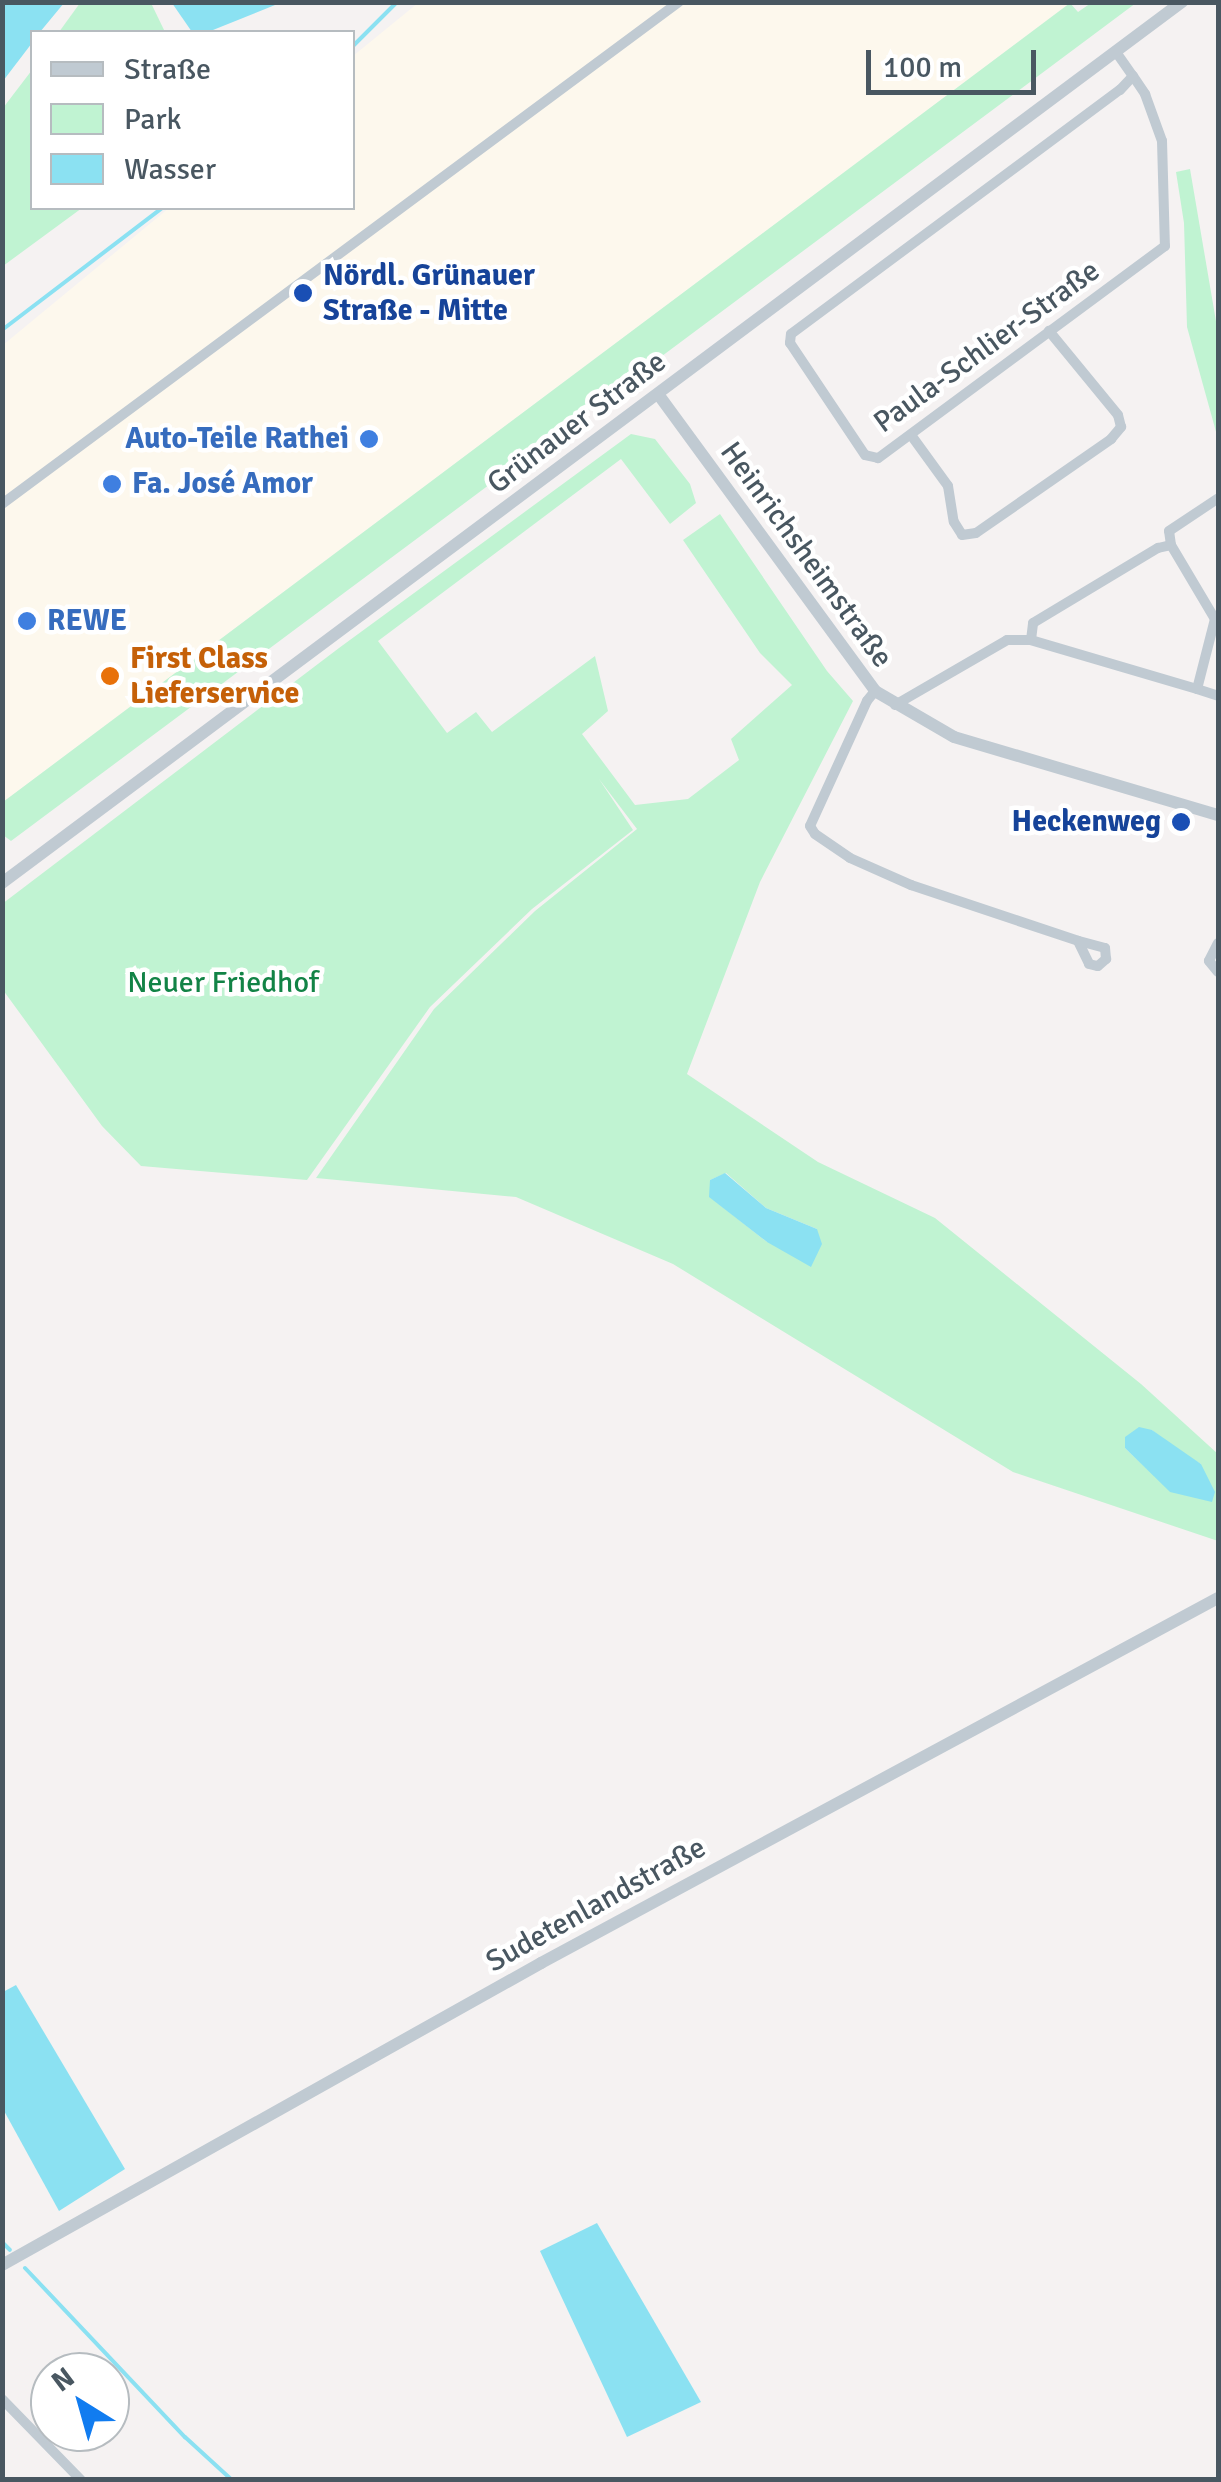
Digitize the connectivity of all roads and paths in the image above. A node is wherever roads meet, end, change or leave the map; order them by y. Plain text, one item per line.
1 (678, 2) edge
2 (1182, 2) edge
3 (1116, 52) junction
4 (1133, 76) junction
5 (1049, 330) junction
6 (658, 394) junction
7 (911, 434) junction
8 (1217, 499) edge
9 (2, 504) edge
10 (1171, 545) junction
11 (1032, 640) junction
12 (1197, 689) junction
13 (875, 691) junction
14 (1218, 696) edge
15 (895, 704) junction
16 (1218, 814) edge
17 (2, 884) edge
18 (1078, 941) dead end
19 (1218, 944) edge
20 (1218, 972) edge
21 (1218, 1598) edge
22 (2, 2265) edge
23 (2, 2399) edge
24 (81, 2480) edge

1 - 9 street
2 - 3 street, Grünauer Straße
3 - 4 street, Paula-Schlier-Straße
3 - 6 street, Grünauer Straße
4 - 5 street, Paula-Schlier-Straße
4 - 7 street, Paula-Schlier-Straße
5 - 7 street, Paula-Schlier-Straße
5 - 7 street
6 - 13 street, Heinrichsheimstraße
6 - 17 street, Grünauer Straße
8 - 10 street
10 - 11 street
10 - 12 street
11 - 12 street
11 - 15 street
12 - 14 street
13 - 15 street, Heinrichsheimstraße
13 - 18 street
15 - 16 street, Heinrichsheimstraße
19 - 20 street
21 - 22 street, Sudetenlandstraße
23 - 24 street

